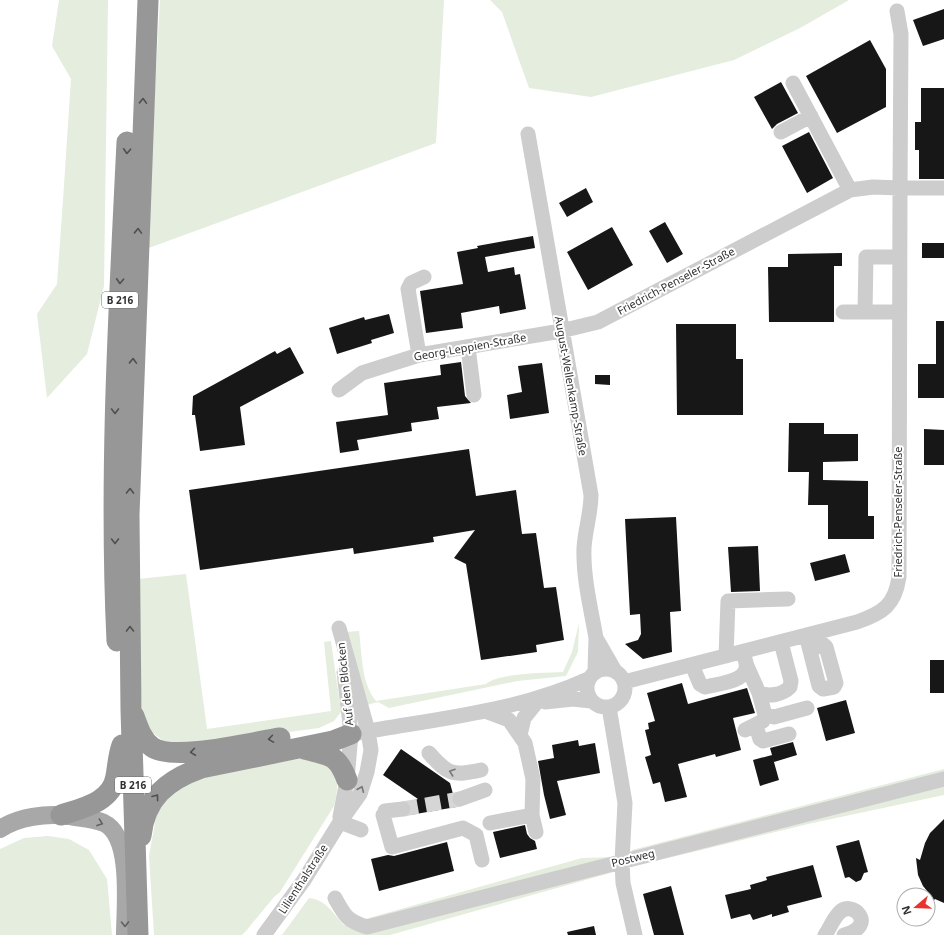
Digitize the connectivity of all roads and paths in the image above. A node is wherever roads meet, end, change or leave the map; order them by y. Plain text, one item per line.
1 (135, 0) edge
2 (148, 0) edge
3 (897, 11) dead end
4 (793, 83) dead end
5 (811, 116) junction
6 (781, 132) dead end
7 (528, 134) dead end
8 (900, 188) junction
9 (944, 188) edge
10 (850, 190) junction
11 (899, 257) junction
12 (424, 278) dead end
13 (843, 312) dead end
14 (865, 312) junction
15 (899, 312) junction
16 (561, 331) junction
17 (468, 346) junction
18 (419, 355) junction
19 (339, 390) dead end
20 (474, 395) dead end
21 (788, 598) dead end
22 (596, 638) junction
23 (781, 642) junction
24 (726, 656) junction
25 (745, 659) junction
26 (692, 665) junction
27 (615, 671) junction
28 (591, 675) junction
29 (624, 682) junction
30 (759, 694) junction
31 (592, 701) junction
32 (536, 703) junction
33 (508, 706) junction
34 (609, 707) junction
35 (807, 708) dead end
36 (131, 710) junction
37 (485, 711) junction
38 (755, 723) junction
39 (359, 733) junction
40 (789, 734) dead end
41 (520, 735) junction
42 (122, 745) junction
43 (300, 748) junction
44 (429, 753) dead end
45 (481, 770) dead end
46 (944, 778) edge
47 (348, 780) junction
48 (485, 790) dead end
49 (460, 799) tunnel mouth
50 (403, 809) tunnel mouth
51 (61, 815) junction
52 (532, 815) junction
53 (340, 822) junction
54 (490, 823) dead end
55 (0, 828) edge
56 (361, 830) dead end
57 (536, 832) dead end
58 (130, 858) junction
59 (482, 860) dead end
60 (622, 861) junction
61 (335, 898) dead end
62 (125, 935) edge
63 (138, 935) edge
64 (264, 935) edge
65 (635, 935) edge
66 (825, 935) edge
67 (844, 935) edge

1 -> 42 highway, B 216
36 -> 2 highway, B 216
3 - 8 street, Friedrich-Penseler-Straße
4 - 5 street
5 - 6 street
5 - 10 street
7 - 16 street, August-Wellenkamp-Straße
8 - 9 street
8 - 10 street, Friedrich-Penseler-Straße
8 - 11 street, Friedrich-Penseler-Straße
10 - 16 street, Friedrich-Penseler-Straße
11 - 14 street
11 - 15 street, Friedrich-Penseler-Straße
12 - 18 street
13 - 14 street
14 - 15 street
15 - 23 street, Friedrich-Penseler-Straße
16 - 17 street, Georg-Leppien-Straße
16 - 22 street, August-Wellenkamp-Straße
17 - 18 street, Georg-Leppien-Straße
17 - 20 street
18 - 19 street, Georg-Leppien-Straße
21 - 24 street
22 - 27 street, August-Wellenkamp-Straße
22 - 28 street, August-Wellenkamp-Straße
23 - 25 street, Friedrich-Penseler-Straße
23 - 30 street
24 - 25 street, Friedrich-Penseler-Straße
24 - 26 street, Friedrich-Penseler-Straße
25 - 26 street
25 - 30 street
26 - 29 street, Friedrich-Penseler-Straße
27 - 28 street, Auf den Blöcken
27 - 29 street
28 - 31 street
28 - 33 street, Auf den Blöcken
29 - 34 street
30 - 38 street
31 - 32 street, Auf den Blöcken
31 - 34 street, Auf den Blöcken
32 - 33 street, Auf den Blöcken
32 - 41 street
33 - 37 street, Auf den Blöcken
34 - 60 street
35 - 38 street
39 -> 36 highway
36 - 58 highway, B 216
37 - 39 street, Auf den Blöcken
37 - 41 street
38 - 40 street
39 - 39 street, Auf den Blöcken
39 - 43 highway
39 - 47 street, Lilienthalstraße
53 -> 39 street, Lilienthalstraße
41 - 52 street
42 - 51 highway
42 - 58 highway, B 216
43 - 47 highway
58 -> 43 highway
45 -> 44 street
46 - 60 street, Postweg
47 - 53 street, Lilienthalstraße
48 - 49 street
50 - 59 street
51 - 55 main road
51 -> 58 main road
52 - 54 street
52 - 57 street
53 - 56 street
53 - 64 street, Lilienthalstraße
58 -> 62 main road, B 216
58 - 63 highway, B 216
60 - 61 street, Postweg
60 - 65 street
66 - 67 street

